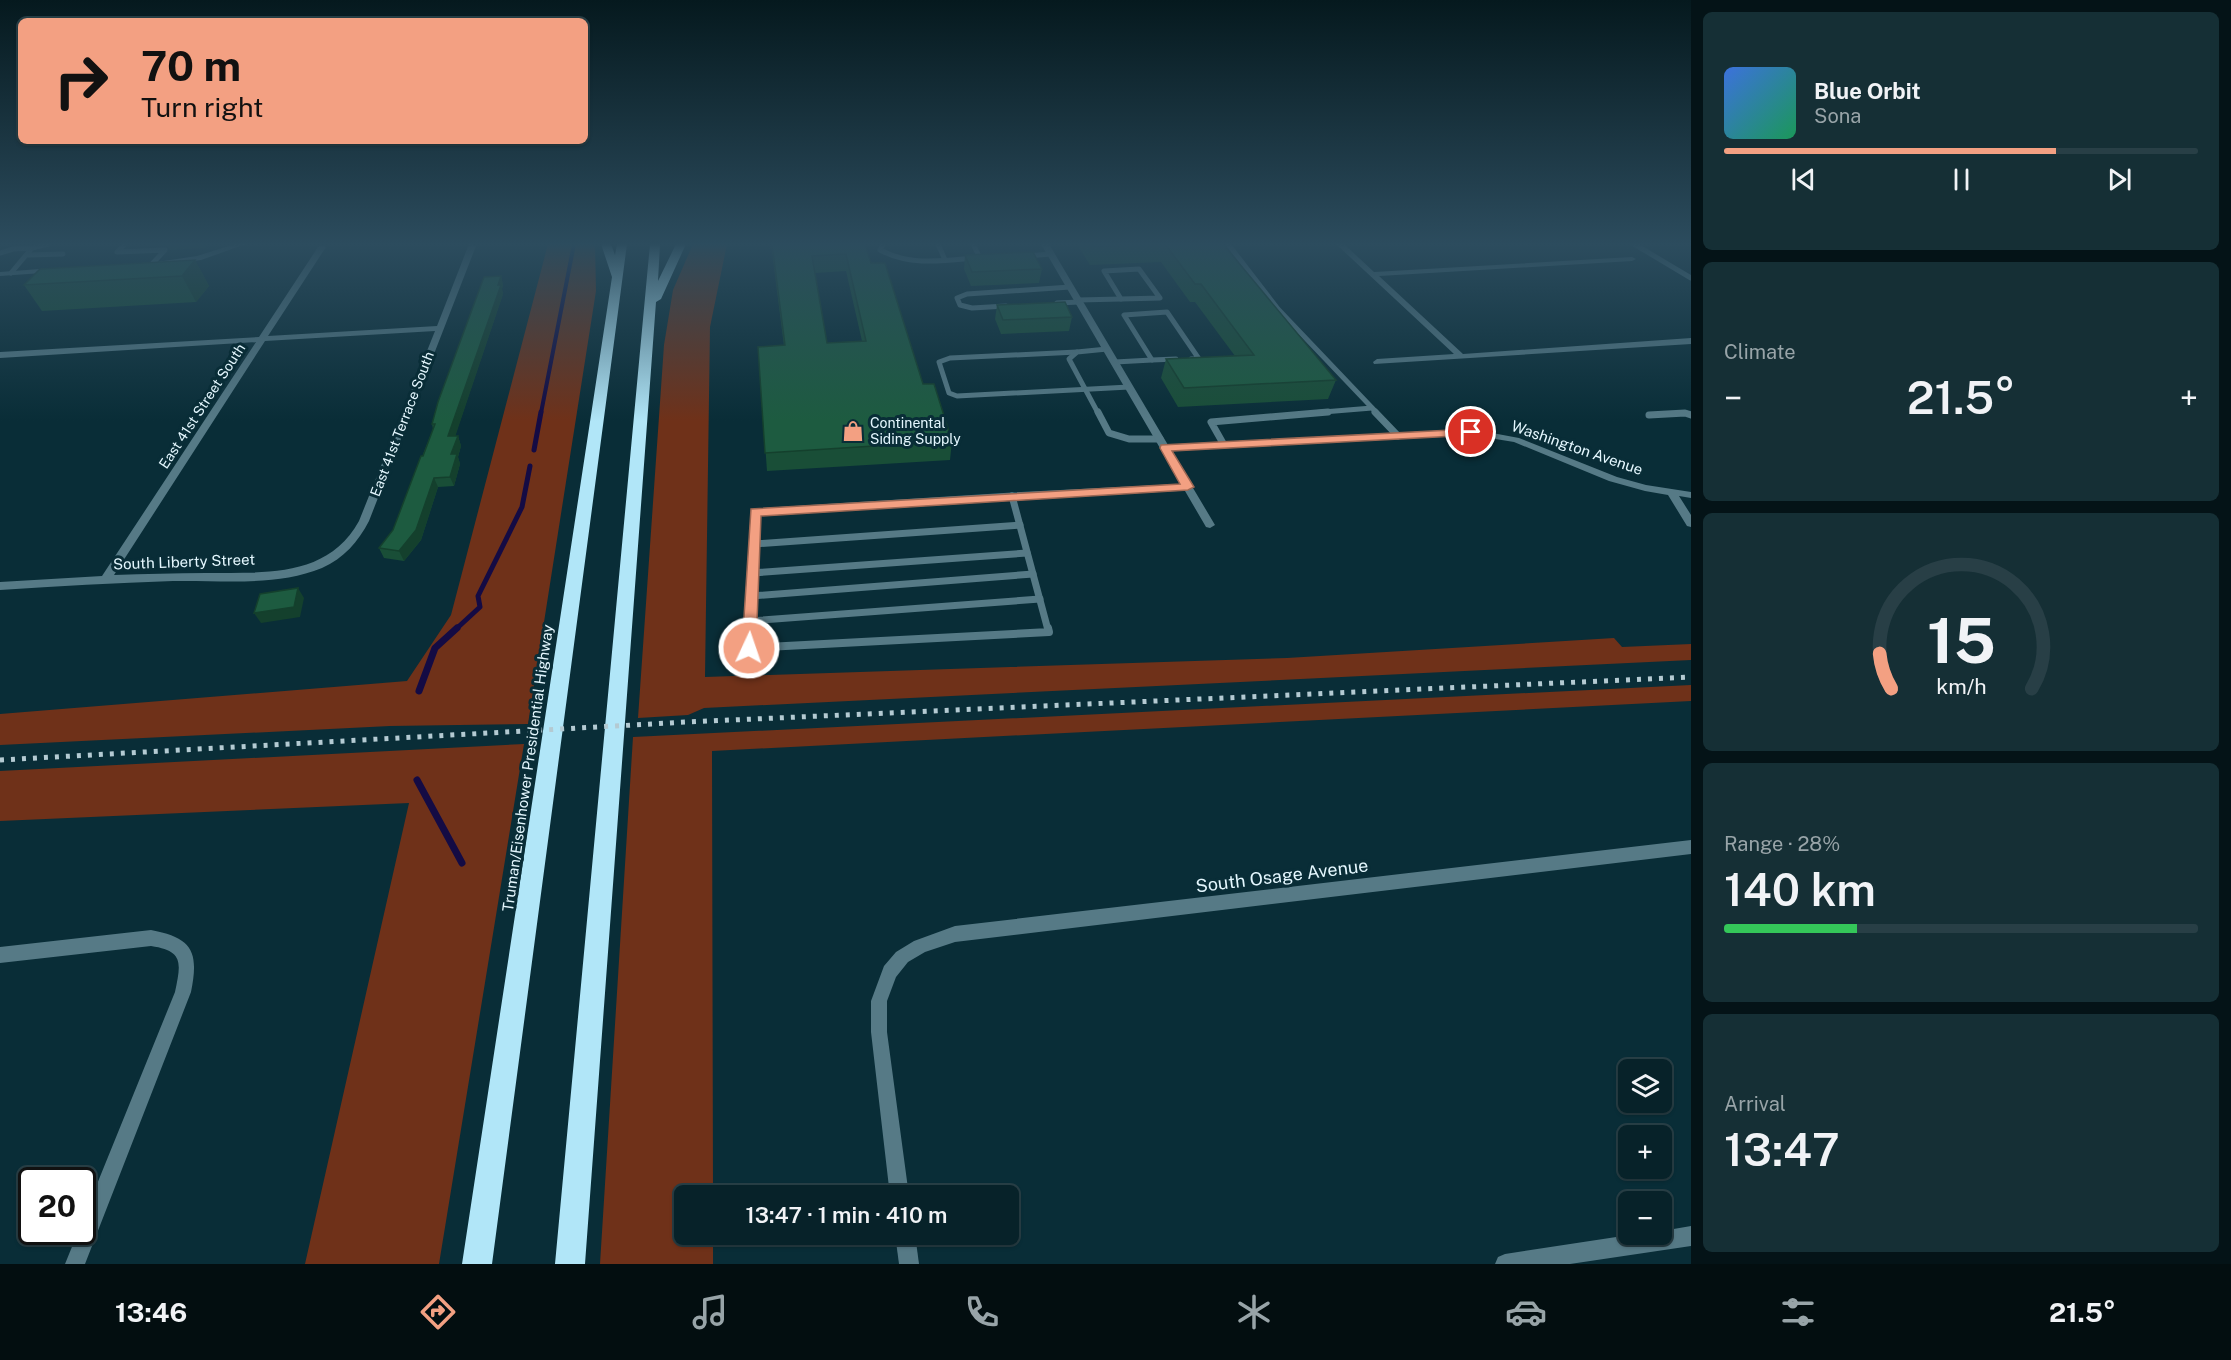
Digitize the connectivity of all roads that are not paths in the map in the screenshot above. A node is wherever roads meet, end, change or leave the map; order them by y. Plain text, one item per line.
1 (285, 303) edge
2 (449, 303) edge
3 (613, 303) edge
4 (651, 303) edge
5 (653, 303) edge
6 (959, 303) edge
7 (1080, 303) edge
8 (1273, 303) edge
9 (1404, 303) edge
10 (1008, 306) edge
11 (651, 308) junction
12 (439, 328) junction
13 (261, 339) junction
14 (1691, 341) edge
15 (1107, 350) junction
16 (1077, 352) junction
17 (0, 355) edge
18 (1462, 357) junction
19 (1152, 360) junction
20 (1115, 362) junction
21 (1377, 362) dead end
22 (1129, 387) junction
23 (1085, 389) junction
24 (1372, 408) junction
25 (1691, 415) edge
26 (1649, 416) dead end
27 (1398, 436) junction
28 (1163, 443) junction
29 (1224, 445) junction
30 (1188, 487) junction
31 (1672, 493) junction
32 (1691, 495) edge
33 (1012, 496) junction
34 (1691, 524) edge
35 (1020, 525) junction
36 (1210, 525) dead end
37 (357, 535) joint
38 (754, 544) junction
39 (1027, 553) junction
40 (752, 573) junction
41 (1033, 574) junction
42 (105, 580) junction
43 (0, 586) edge
44 (751, 596) junction
45 (1040, 599) junction
46 (750, 621) junction
47 (1691, 847) edge
48 (0, 955) edge
49 (899, 1185) edge
50 (1691, 1236) edge
51 (906, 1245) edge
52 (75, 1264) edge
53 (477, 1264) edge
54 (570, 1264) edge
55 (909, 1264) edge
56 (1505, 1264) edge

1 - 13 street, East 41st Street South
2 - 12 street, East 41st Terrace South
3 - 53 highway, Truman/Eisenhower Presidential Highway
4 - 11 highway
5 - 11 highway
6 - 10 lane
7 - 15 street
8 - 24 lane
9 - 18 street
11 - 54 highway
12 - 13 street
12 - 37 street, East 41st Terrace South
13 - 17 street
13 - 42 street, East 41st Street South
14 - 18 street
15 - 16 lane
15 - 20 street
16 - 23 lane
16 - 23 lane
18 - 21 street
19 - 19 lane
19 - 20 lane
20 - 22 street
22 - 23 lane
22 - 28 street
23 - 28 lane
24 - 27 lane
24 - 29 lane
25 - 26 lane
27 - 29 street, Washington Avenue
27 - 31 street, Washington Avenue
28 - 29 street, Washington Avenue
28 - 30 street
30 - 33 lane
30 - 36 street
31 - 32 street, Washington Avenue
31 - 34 street
33 - 35 lane
33 - 38 lane
35 - 38 lane
35 - 39 lane
37 - 42 street, South Liberty Street
38 - 40 lane
39 - 40 lane
39 - 41 lane
40 - 44 lane
41 - 44 lane
41 - 45 lane
42 - 43 street, South Liberty Street
44 - 46 lane
45 - 46 lane
45 - 46 lane
47 - 49 street, South Osage Avenue
48 - 52 street
50 - 56 street
51 - 55 street

